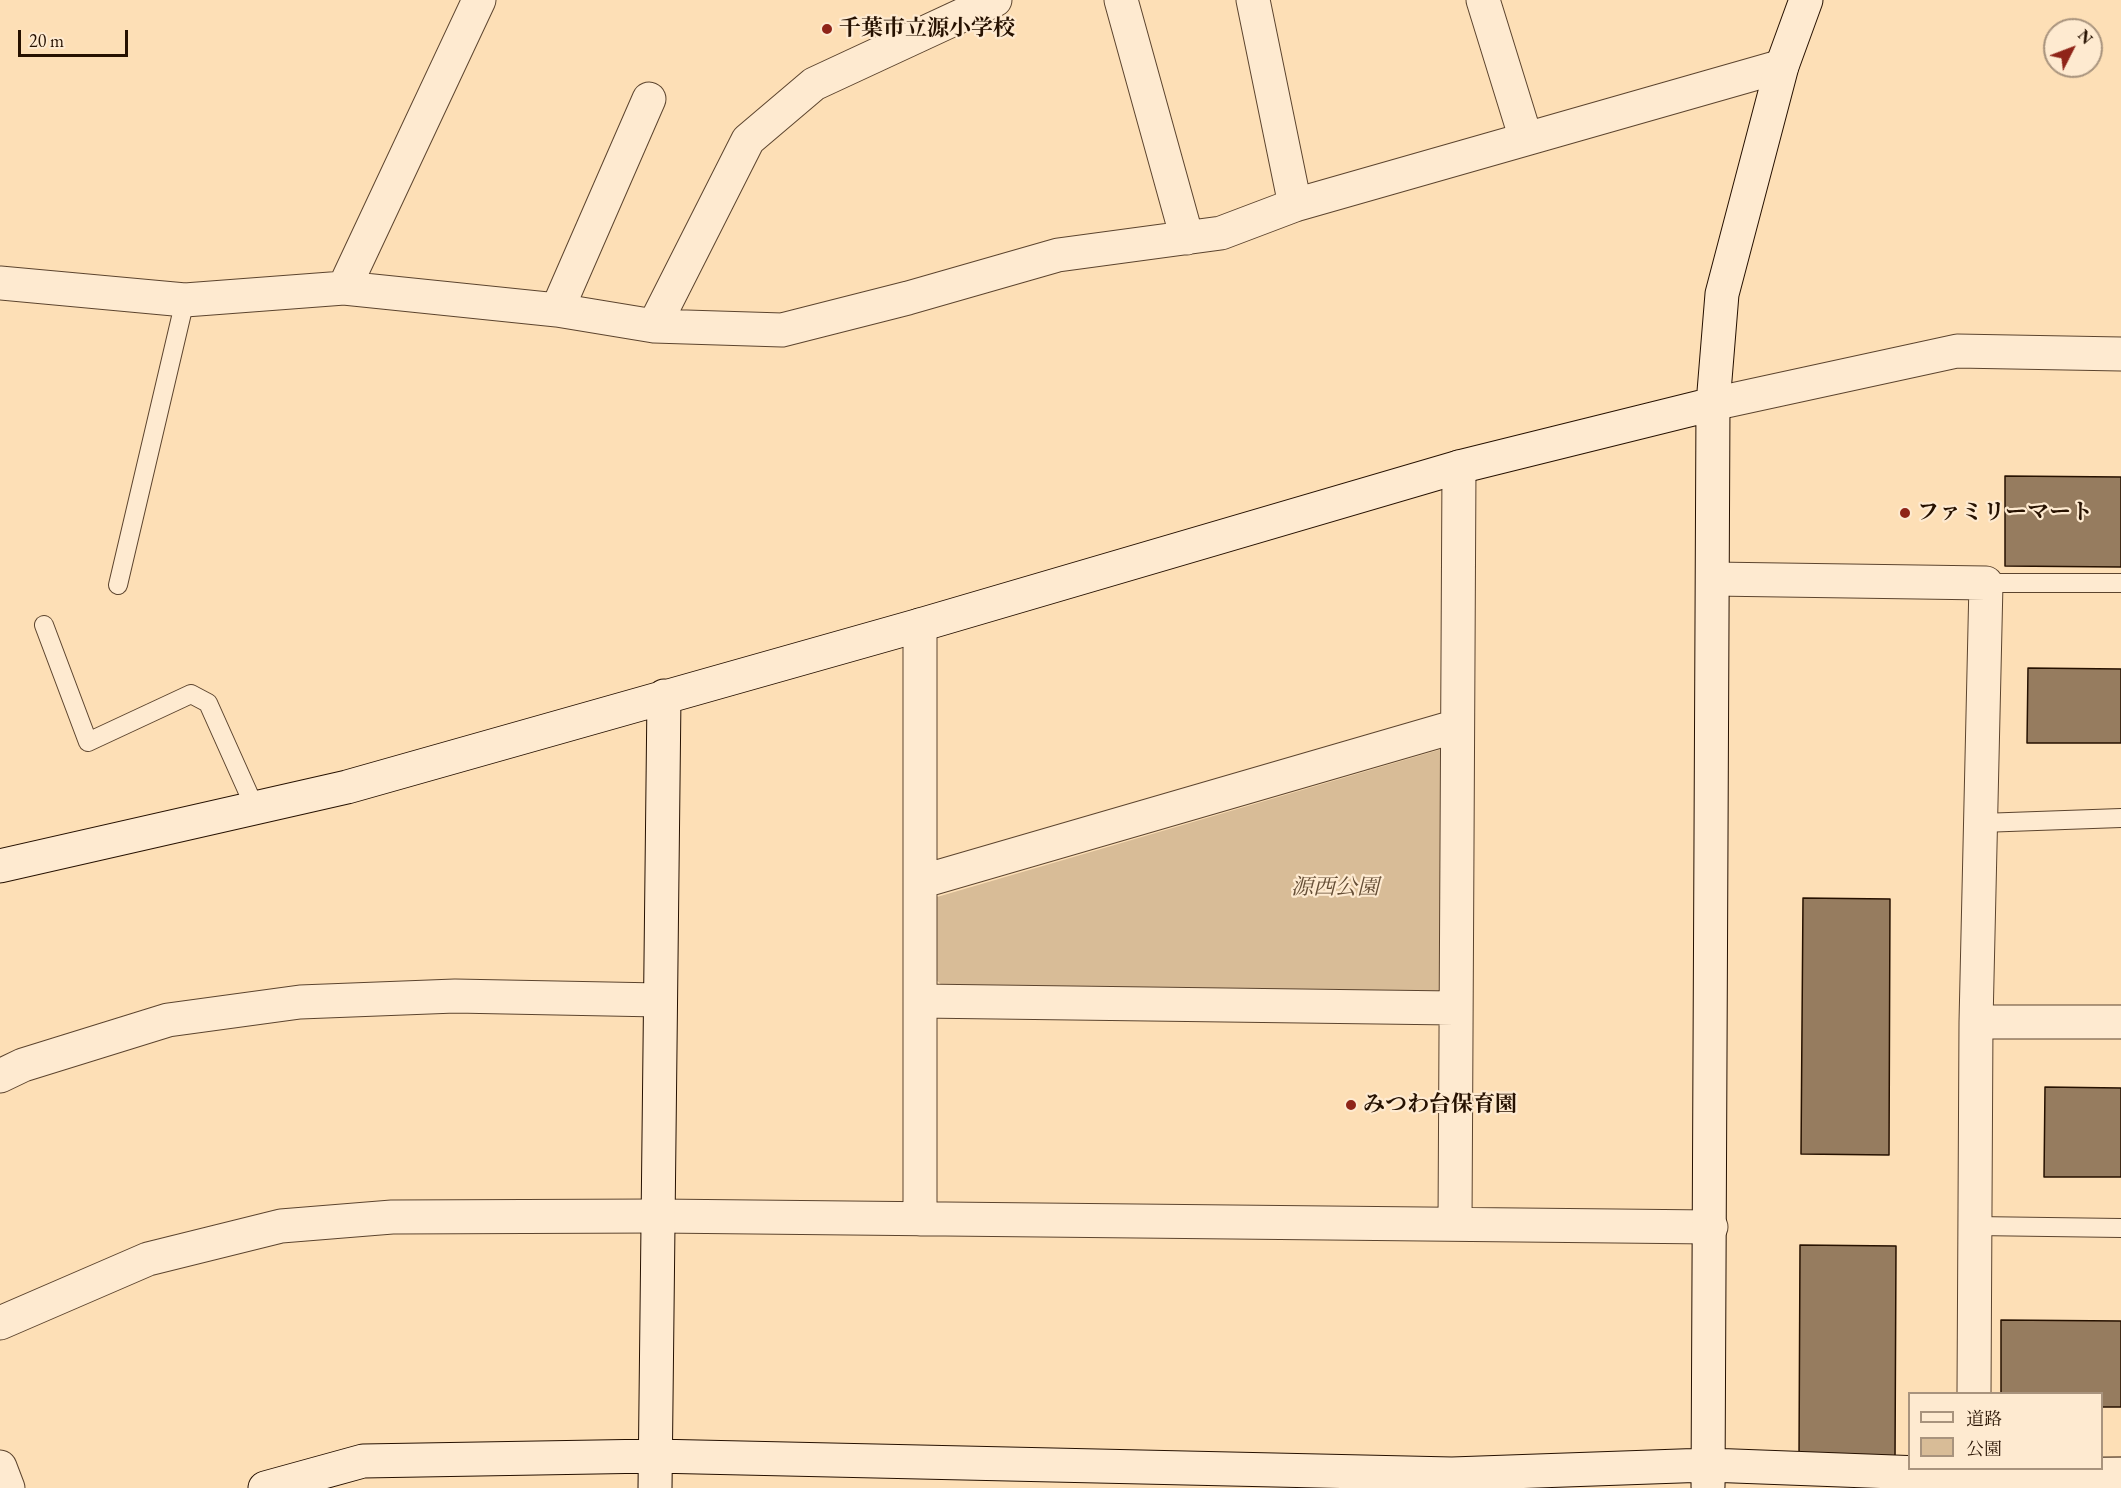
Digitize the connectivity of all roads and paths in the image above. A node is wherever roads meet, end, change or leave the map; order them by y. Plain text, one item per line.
1 (479, 0) edge
2 (995, 0) edge
3 (1120, 0) edge
4 (1253, 0) edge
5 (1483, 0) edge
6 (1806, 0) edge
7 (1782, 66) junction
8 (649, 99) dead end
9 (1526, 139) junction
10 (1295, 205) junction
11 (1187, 238) junction
12 (0, 283) edge
13 (344, 288) junction
14 (185, 300) junction
15 (557, 310) junction
16 (654, 326) junction
17 (2121, 354) edge
18 (1713, 404) junction
19 (1459, 467) junction
20 (1713, 579) junction
21 (1986, 583) junction
22 (2121, 583) edge
23 (118, 585) dead end
24 (44, 625) dead end
25 (920, 625) junction
26 (664, 696) junction
27 (1457, 726) junction
28 (255, 808) junction
29 (2121, 818) edge
30 (1981, 823) junction
31 (0, 866) edge
32 (920, 882) junction
33 (659, 1000) junction
34 (920, 1001) junction
35 (1454, 1008) junction
36 (1976, 1022) junction
37 (2121, 1022) edge
38 (0, 1076) edge
39 (658, 1216) junction
40 (920, 1219) junction
41 (1455, 1224) junction
42 (1975, 1226) junction
43 (1711, 1227) junction
44 (2121, 1228) edge
45 (0, 1323) edge
46 (1974, 1392) edge
47 (0, 1467) edge
48 (655, 1472) edge
49 (1974, 1472) edge
50 (2121, 1474) edge
51 (1708, 1477) edge
52 (1452, 1481) edge
53 (9, 1488) edge
54 (265, 1488) edge

1 - 13 street
2 - 16 street
3 - 11 street
4 - 10 street
5 - 9 street
6 - 7 street
7 - 9 street
7 - 18 street
8 - 15 street
9 - 10 street
10 - 11 street
11 - 16 street
12 - 14 street
13 - 14 street
13 - 15 street
14 - 23 lane
15 - 16 street
17 - 18 street
18 - 19 street
18 - 20 street
19 - 25 street
19 - 27 street
20 - 21 street
20 - 43 street
21 - 22 lane
21 - 30 street
24 - 28 lane
25 - 26 street
25 - 32 street
26 - 28 street
26 - 33 street
27 - 32 street
27 - 35 street
28 - 31 street
29 - 30 lane
30 - 36 street
32 - 34 street
33 - 38 street
33 - 39 street
34 - 35 street
34 - 40 street
35 - 41 street
36 - 37 street
36 - 42 street
39 - 40 street
39 - 45 street
39 - 48 street
40 - 41 street
41 - 43 street
42 - 44 lane
42 - 46 street
43 - 51 street
47 - 53 street
48 - 52 street
48 - 54 street
49 - 50 street
49 - 51 street
51 - 52 street

